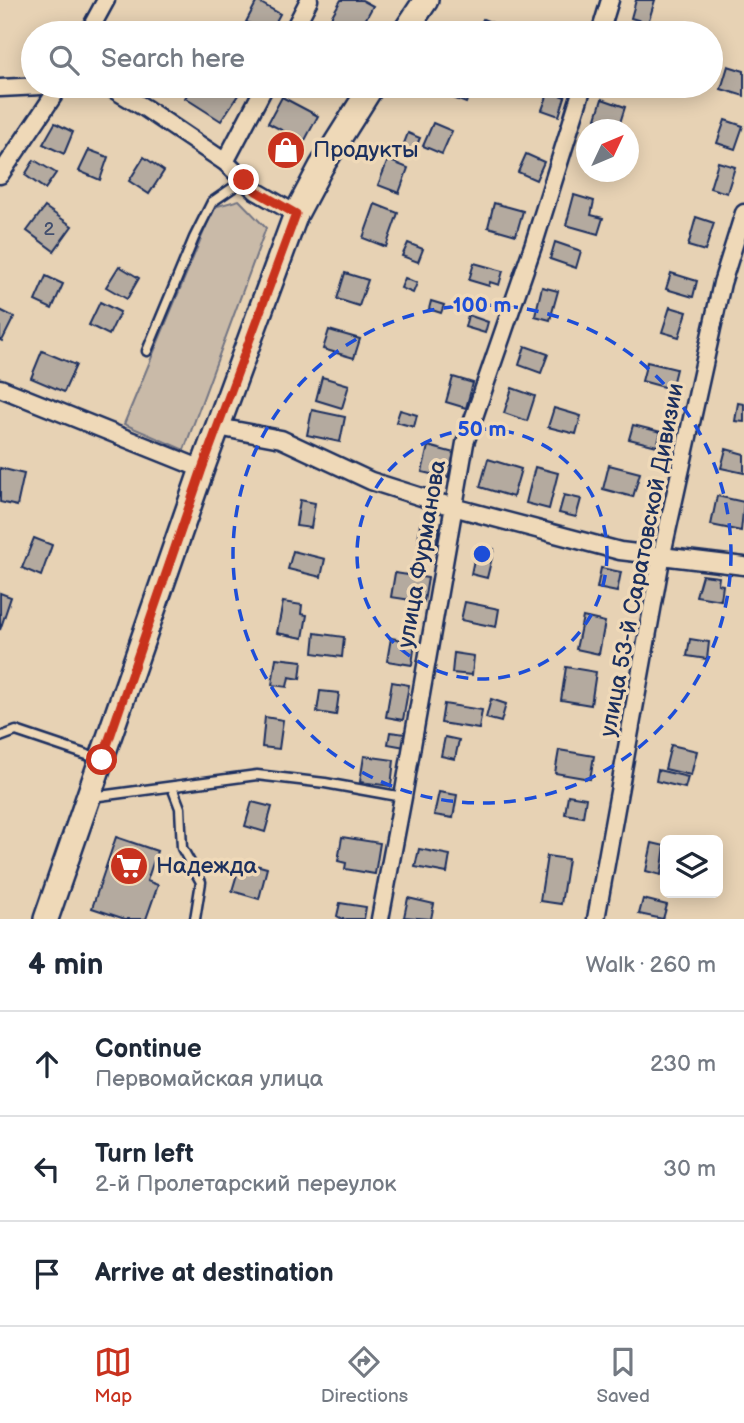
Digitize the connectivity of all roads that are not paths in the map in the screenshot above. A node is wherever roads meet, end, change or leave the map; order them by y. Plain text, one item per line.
1 (106, 0) edge
2 (309, 0) edge
3 (426, 0) edge
4 (610, 0) edge
5 (95, 21) edge
6 (298, 21) edge
7 (412, 21) edge
8 (604, 21) edge
9 (21, 87) edge
10 (0, 88) edge
11 (52, 98) edge
12 (128, 98) edge
13 (259, 98) edge
14 (364, 98) edge
15 (579, 98) edge
16 (225, 162) junction
17 (0, 175) edge
18 (244, 180) junction
19 (296, 214) junction
20 (744, 214) edge
21 (146, 351) dead end
22 (0, 388) edge
23 (218, 427) junction
24 (202, 469) junction
25 (453, 507) junction
26 (662, 554) junction
27 (744, 566) edge
28 (0, 737) edge
29 (102, 760) junction
30 (172, 787) junction
31 (89, 797) junction
32 (403, 797) junction
33 (46, 919) edge
34 (195, 919) edge
35 (380, 919) edge
36 (596, 919) edge

1 - 5 street
2 - 6 street
3 - 7 main road
4 - 8 street
9 - 10 street
11 - 17 street
12 - 16 street
13 - 16 street
14 - 19 main road
15 - 25 street, улица Фурманова
16 - 18 street
18 - 19 street
18 - 21 lane
19 - 23 main road
20 - 26 street, улица 53-й Саратовской Дивизии
22 - 24 street
23 - 24 main road
23 - 25 street
24 - 29 main road
25 - 26 street
25 - 32 street, улица Фурманова
26 - 27 street
26 - 36 street, улица 53-й Саратовской Дивизии
28 - 29 lane
29 - 31 main road
30 - 31 lane
30 - 32 lane
30 - 34 lane
31 - 33 main road
32 - 35 street, улица Фурманова

